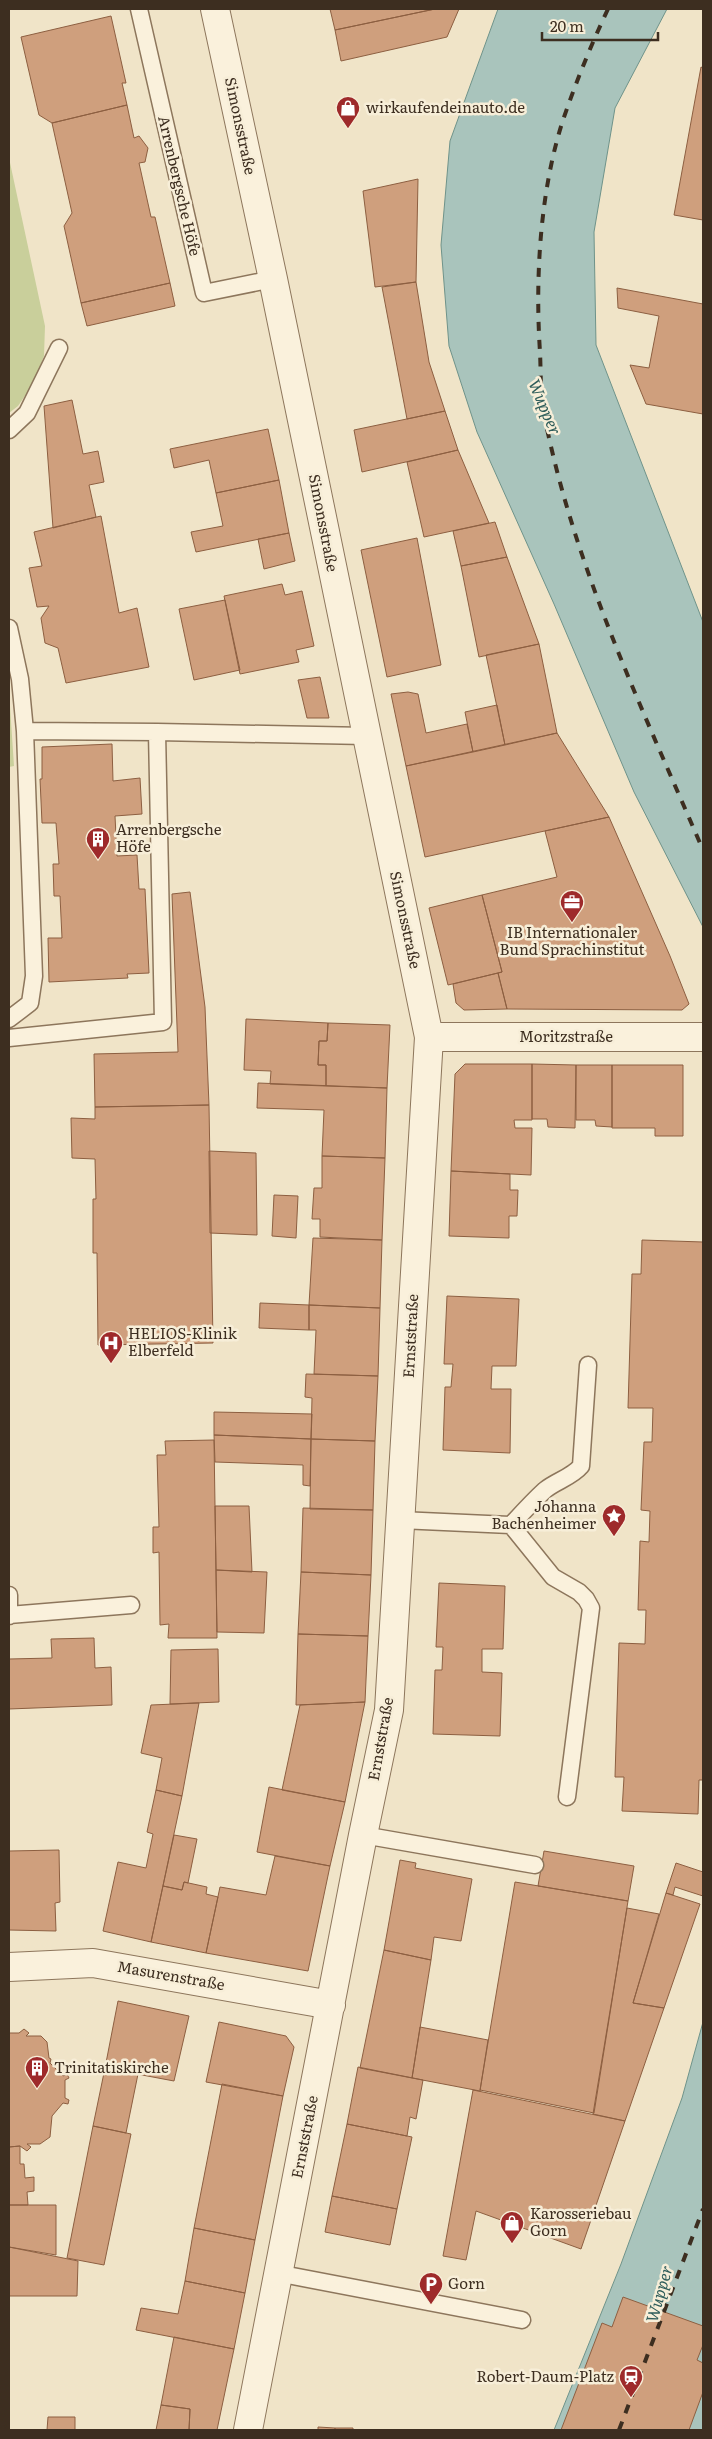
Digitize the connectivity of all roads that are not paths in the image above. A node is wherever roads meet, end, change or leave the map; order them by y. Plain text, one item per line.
1 (139, 9) edge
2 (215, 9) edge
3 (273, 279) junction
4 (59, 348) dead end
5 (9, 430) edge
6 (9, 628) edge
7 (25, 731) junction
8 (157, 732) junction
9 (366, 736) junction
10 (9, 1018) edge
11 (429, 1037) junction
12 (700, 1037) edge
13 (9, 1038) edge
14 (588, 1365) dead end
15 (400, 1520) junction
16 (511, 1525) junction
17 (9, 1595) edge
18 (130, 1605) dead end
19 (9, 1616) edge
20 (567, 1797) dead end
21 (363, 1834) junction
22 (535, 1865) dead end
23 (9, 1967) edge
24 (331, 2005) junction
25 (277, 2273) junction
26 (522, 2320) dead end
27 (248, 2430) edge

1 - 3 lane, Arrenbergsche Höfe
2 - 3 street, Simonsstraße
3 - 9 street, Simonsstraße
4 - 5 lane
6 - 7 lane
7 - 8 lane
7 - 10 lane
8 - 9 lane
8 - 13 lane
9 - 11 street, Simonsstraße
11 - 12 street, Moritzstraße
11 - 15 street, Ernststraße
14 - 16 lane
15 - 16 lane
15 - 21 street, Ernststraße
16 - 20 lane
17 - 19 lane
18 - 19 lane
21 - 22 lane
21 - 24 street, Ernststraße
23 - 24 street, Masurenstraße
24 - 25 street, Ernststraße
25 - 26 lane
25 - 27 street, Ernststraße

